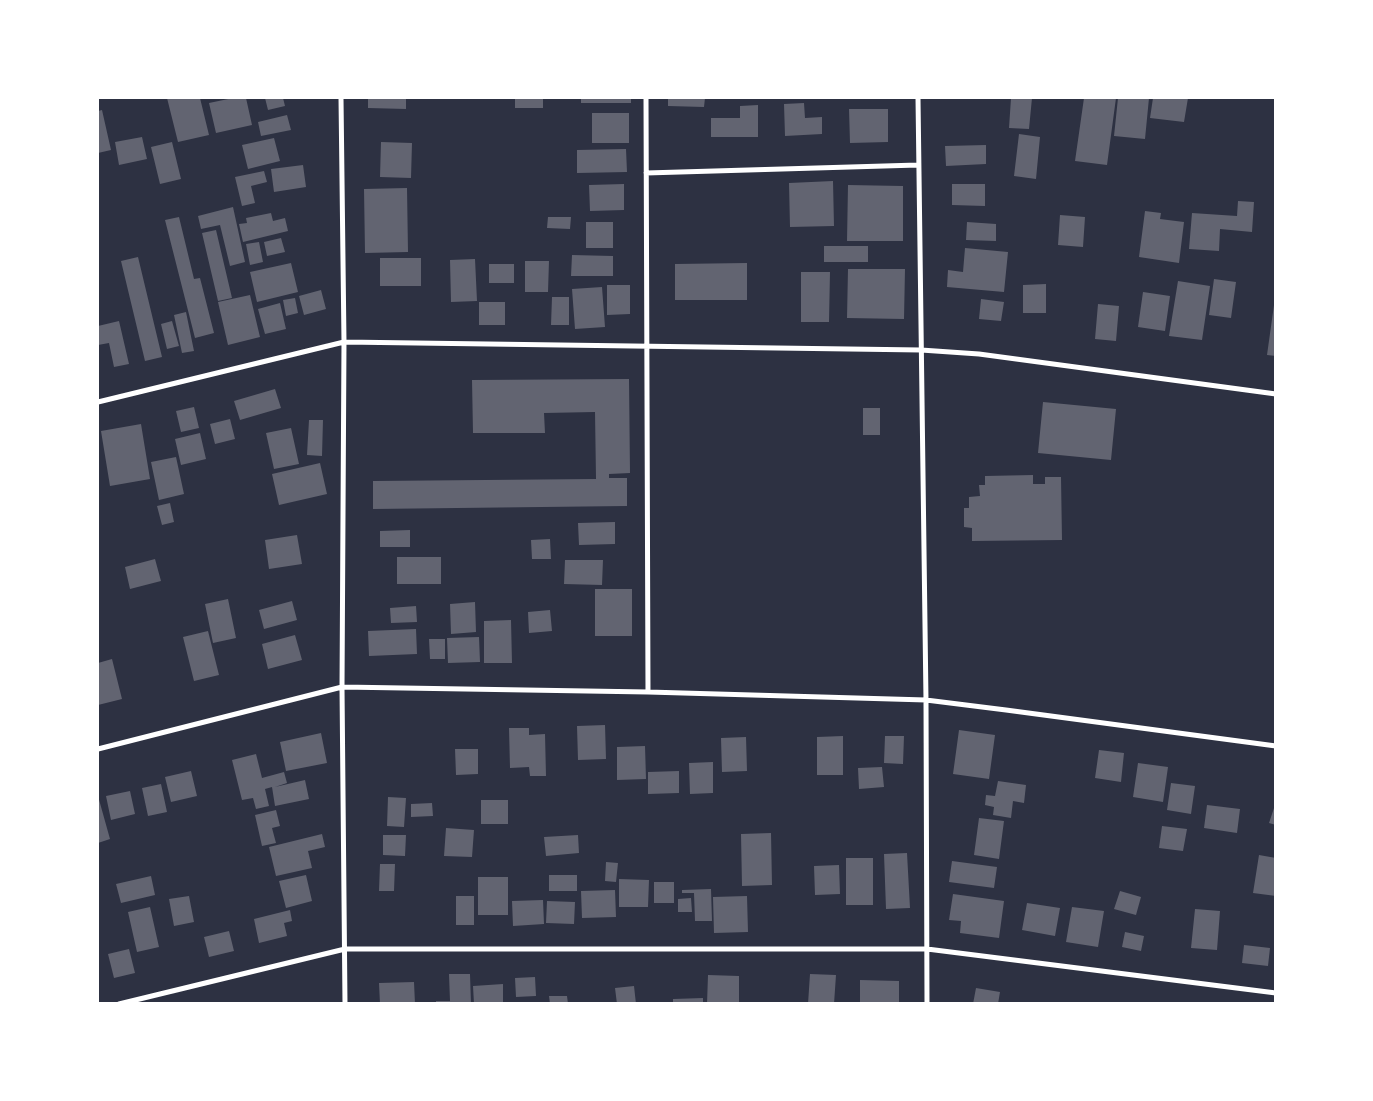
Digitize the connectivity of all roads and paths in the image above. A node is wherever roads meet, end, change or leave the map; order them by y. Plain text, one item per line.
1 (341, 98) edge
2 (646, 98) edge
3 (918, 98) edge
4 (918, 165) junction
5 (646, 173) junction
6 (344, 342) junction
7 (647, 346) junction
8 (921, 350) junction
9 (1276, 394) edge
10 (98, 402) edge
11 (342, 687) junction
12 (648, 692) junction
13 (926, 700) junction
14 (1276, 746) edge
15 (98, 749) edge
16 (345, 949) junction
17 (927, 949) junction
18 (1276, 994) edge
19 (119, 1004) edge
20 (345, 1004) edge
21 (927, 1004) edge

1 - 6 street
2 - 5 street
3 - 4 street
4 - 5 street
4 - 8 street
5 - 7 street
6 - 7 street
6 - 10 street
6 - 11 street
7 - 8 street
7 - 12 street
8 - 9 street
8 - 13 street
11 - 12 street
11 - 15 street
11 - 16 street
12 - 13 street
13 - 14 street
13 - 17 street
16 - 17 street
16 - 19 street
16 - 20 street
17 - 18 street
17 - 21 street

